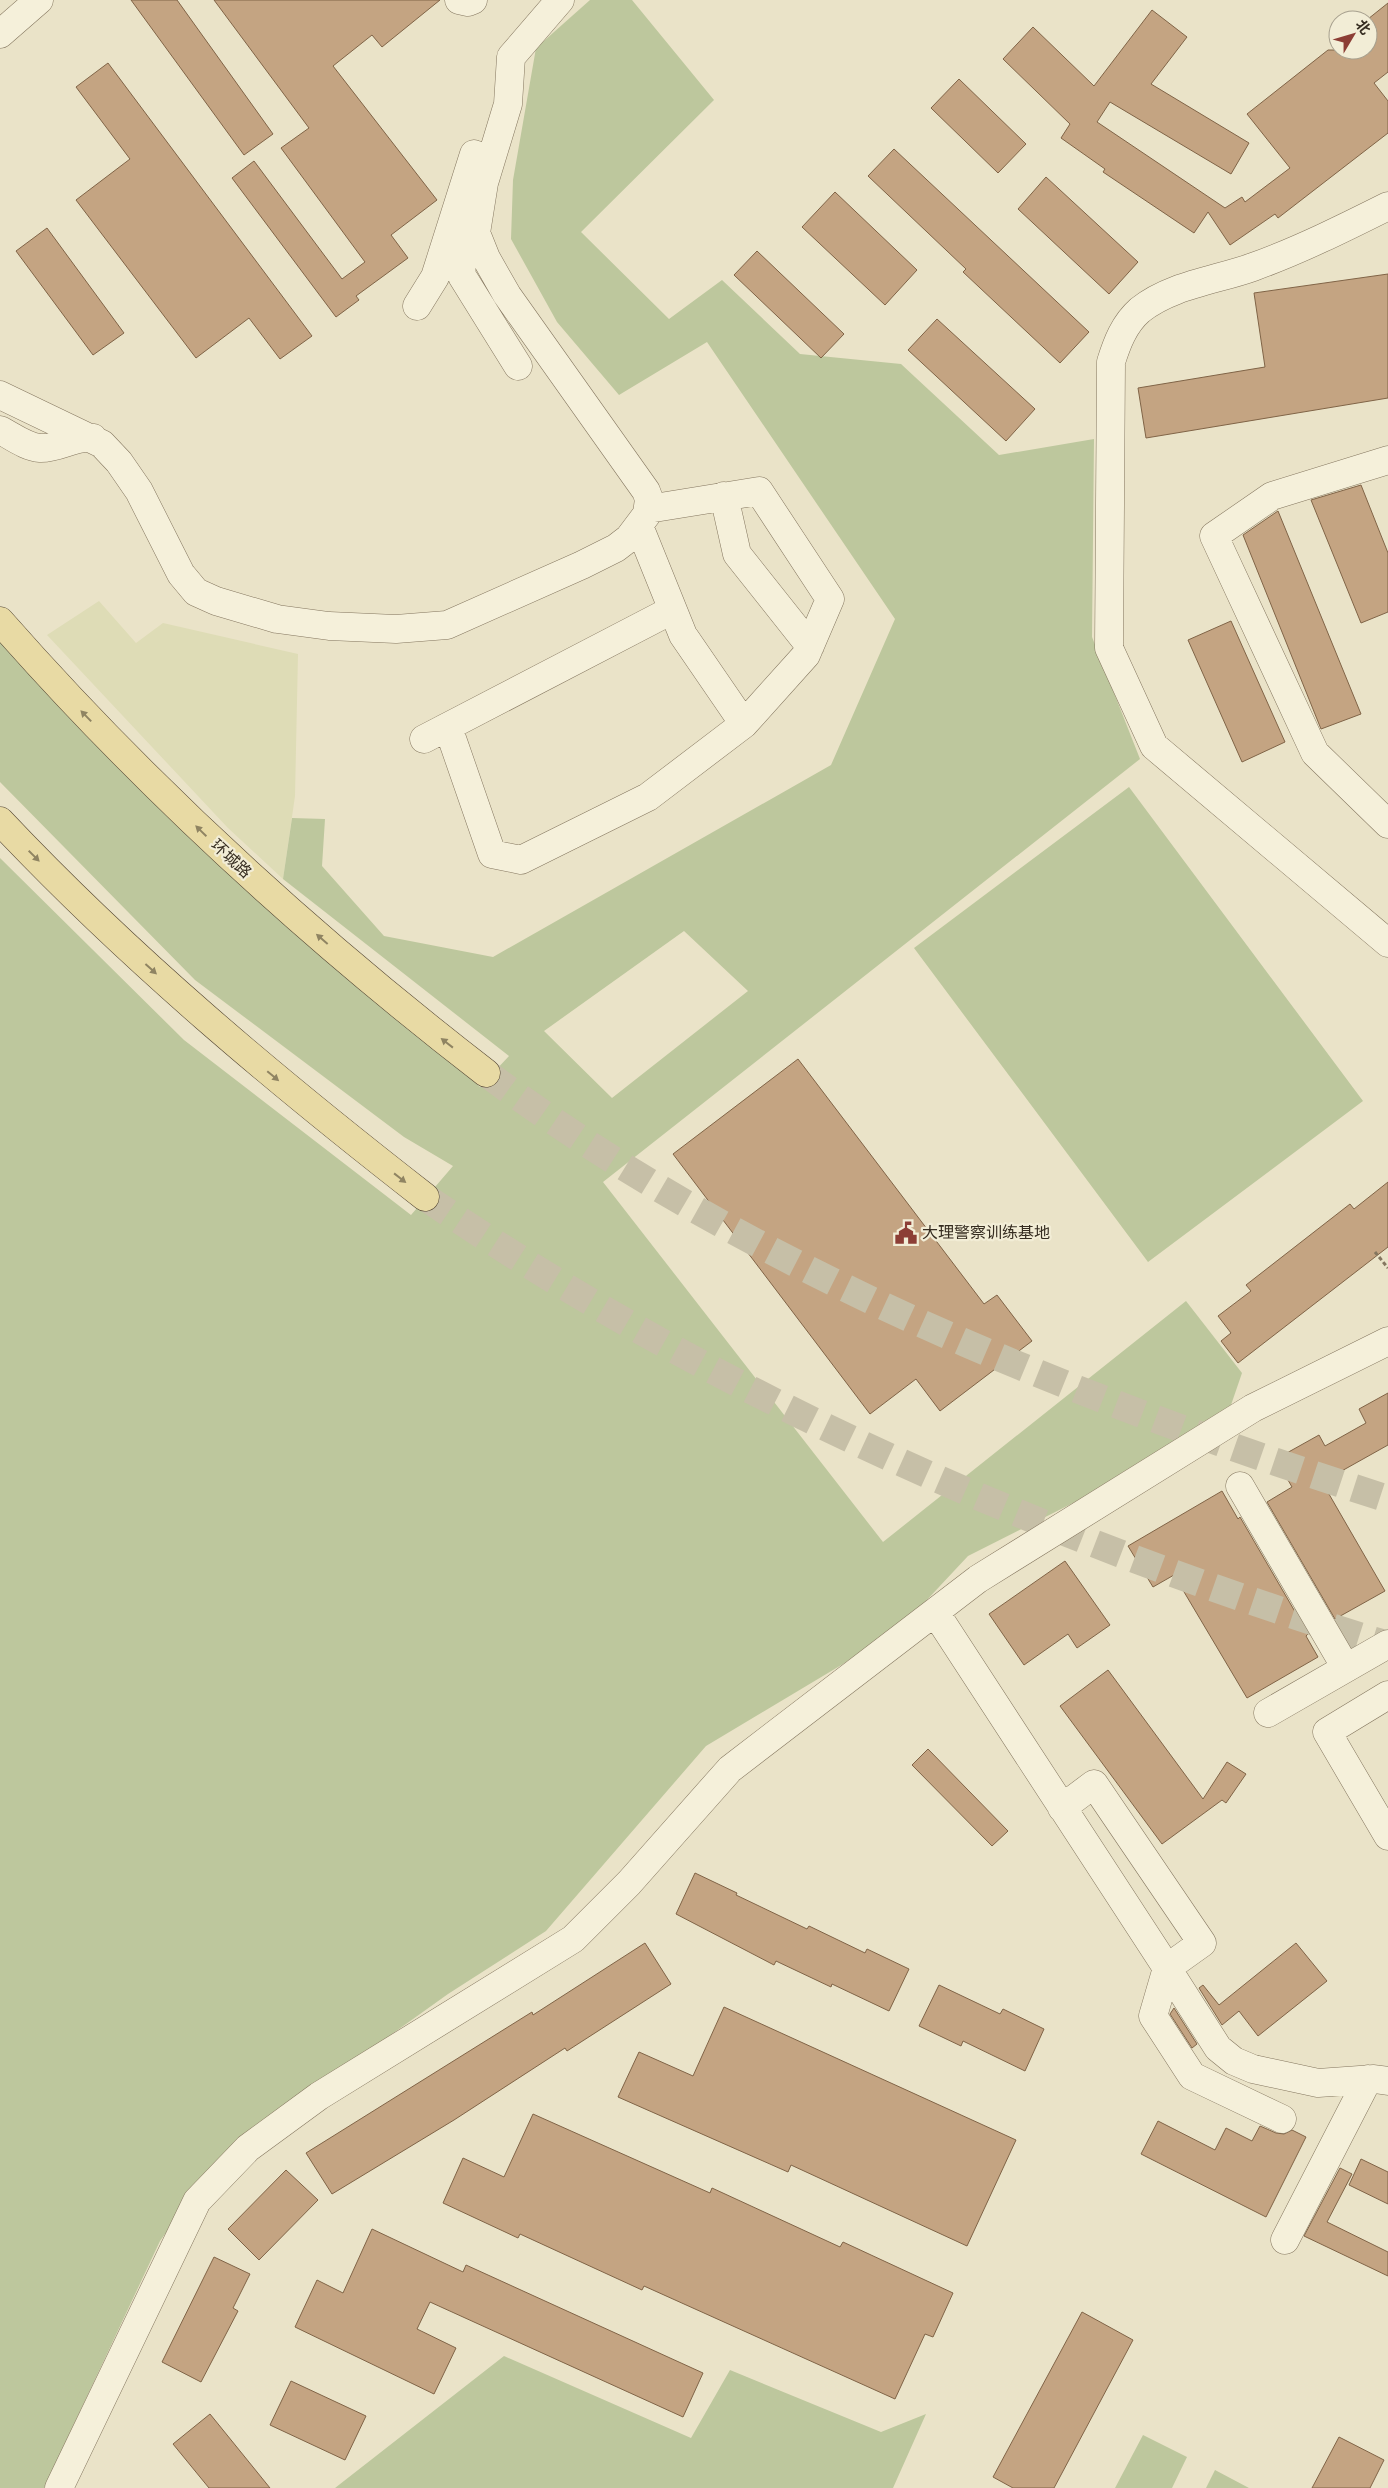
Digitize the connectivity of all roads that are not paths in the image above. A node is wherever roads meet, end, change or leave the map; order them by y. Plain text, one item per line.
1 (39, 0) edge
2 (459, 0) edge
3 (473, 0) edge
4 (560, 0) edge
5 (0, 34) edge
6 (511, 57) junction
7 (1388, 206) edge
8 (457, 208) junction
9 (417, 306) dead end
10 (518, 366) dead end
11 (0, 395) edge
12 (0, 430) edge
13 (93, 438) junction
14 (1388, 460) edge
15 (724, 496) junction
16 (644, 518) junction
17 (672, 610) junction
18 (0, 622) edge
19 (810, 646) junction
20 (744, 724) junction
21 (448, 727) junction
22 (424, 739) dead end
23 (0, 821) edge
24 (1388, 824) edge
25 (1388, 943) edge
26 (486, 1072) tunnel mouth
27 (425, 1197) tunnel mouth
28 (1388, 1340) edge
29 (1240, 1486) dead end
30 (935, 1612) junction
31 (1388, 1644) edge
32 (1346, 1668) junction
33 (1388, 1695) edge
34 (1268, 1713) dead end
35 (1062, 1808) junction
36 (1388, 1836) edge
37 (1167, 1968) junction
38 (1378, 2080) edge
39 (1282, 2119) dead end
40 (1285, 2240) dead end
41 (58, 2488) edge

1 - 5 street
2 - 3 street
4 - 6 street
6 - 8 street
6 - 16 street
7 - 25 street
8 - 9 street
8 - 10 street
11 - 13 street
12 - 13 street
13 - 16 street
14 - 24 street
15 - 16 street
15 - 19 street
15 - 19 street
16 - 17 street
17 - 20 street
17 - 21 street
26 -> 18 main road, 环城路
19 - 20 street
20 - 21 street
21 - 22 street
23 -> 27 main road
28 - 30 street
29 - 32 street
30 - 35 street
30 - 41 street
31 - 32 street
32 - 34 street
33 - 36 street
35 - 37 street
35 - 37 street
37 - 38 street
37 - 39 street
38 - 40 street

